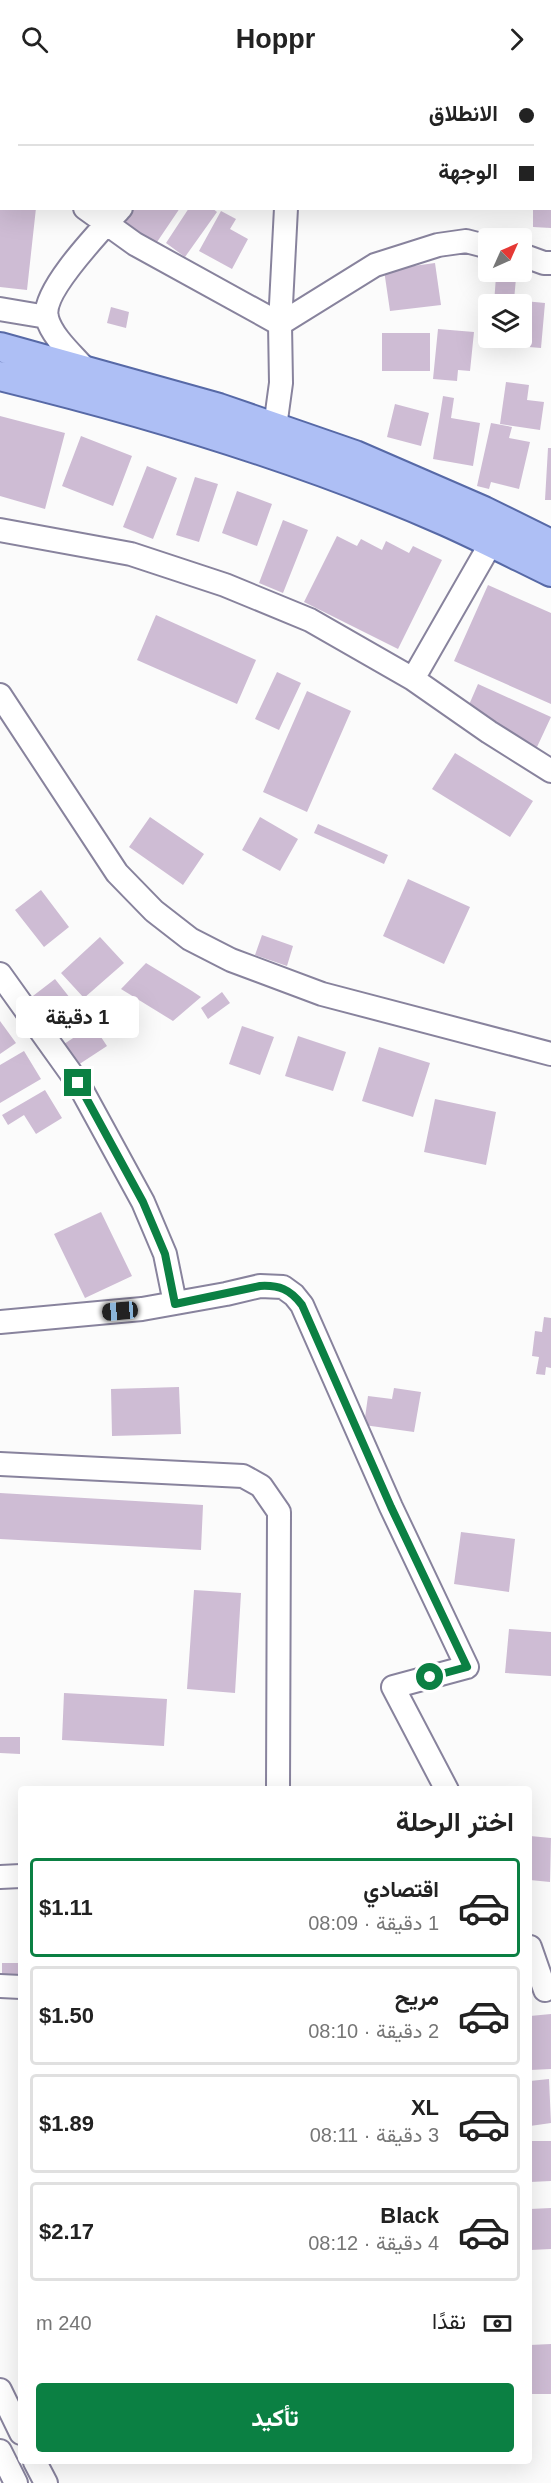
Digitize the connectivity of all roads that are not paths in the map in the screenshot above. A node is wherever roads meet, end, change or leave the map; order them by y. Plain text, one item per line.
1 (91, 210) edge
2 (286, 210) edge
3 (114, 217) edge
4 (478, 245) edge
5 (532, 259) edge
6 (551, 263) edge
7 (0, 309) edge
8 (47, 317) junction
9 (280, 324) junction
10 (0, 347) edge
11 (86, 370) junction
12 (0, 376) edge
13 (275, 427) junction
14 (0, 530) edge
15 (491, 543) junction
16 (551, 544) edge
17 (551, 572) edge
18 (413, 679) junction
19 (0, 695) edge
20 (551, 771) edge
21 (0, 974) edge
22 (549, 1049) edge
23 (175, 1304) junction
24 (0, 1322) edge
25 (0, 1464) edge
26 (278, 1786) edge
27 (445, 1786) edge
28 (18, 1876) edge
29 (0, 1877) edge
30 (532, 1954) edge
31 (0, 1986) edge
32 (18, 1987) edge
33 (542, 1990) edge
34 (0, 2390) edge
35 (18, 2427) edge
36 (0, 2451) edge
37 (36, 2464) edge
38 (16, 2483) edge
39 (46, 2483) edge

1 - 3 street
2 - 9 street
3 - 8 street
3 - 9 street
4 - 9 street
5 - 6 street
7 - 8 street
8 - 11 street
9 - 13 street
10 - 11 main road
11 - 13 main road
12 - 15 main road
13 - 16 main road
14 - 18 street
15 - 17 main road
15 - 18 street
18 - 20 street
19 - 22 street
21 - 23 street
23 - 24 street
23 - 27 street
25 - 26 street
28 - 29 street
30 - 33 street
31 - 32 street
34 - 35 street
36 - 38 street
37 - 39 street

